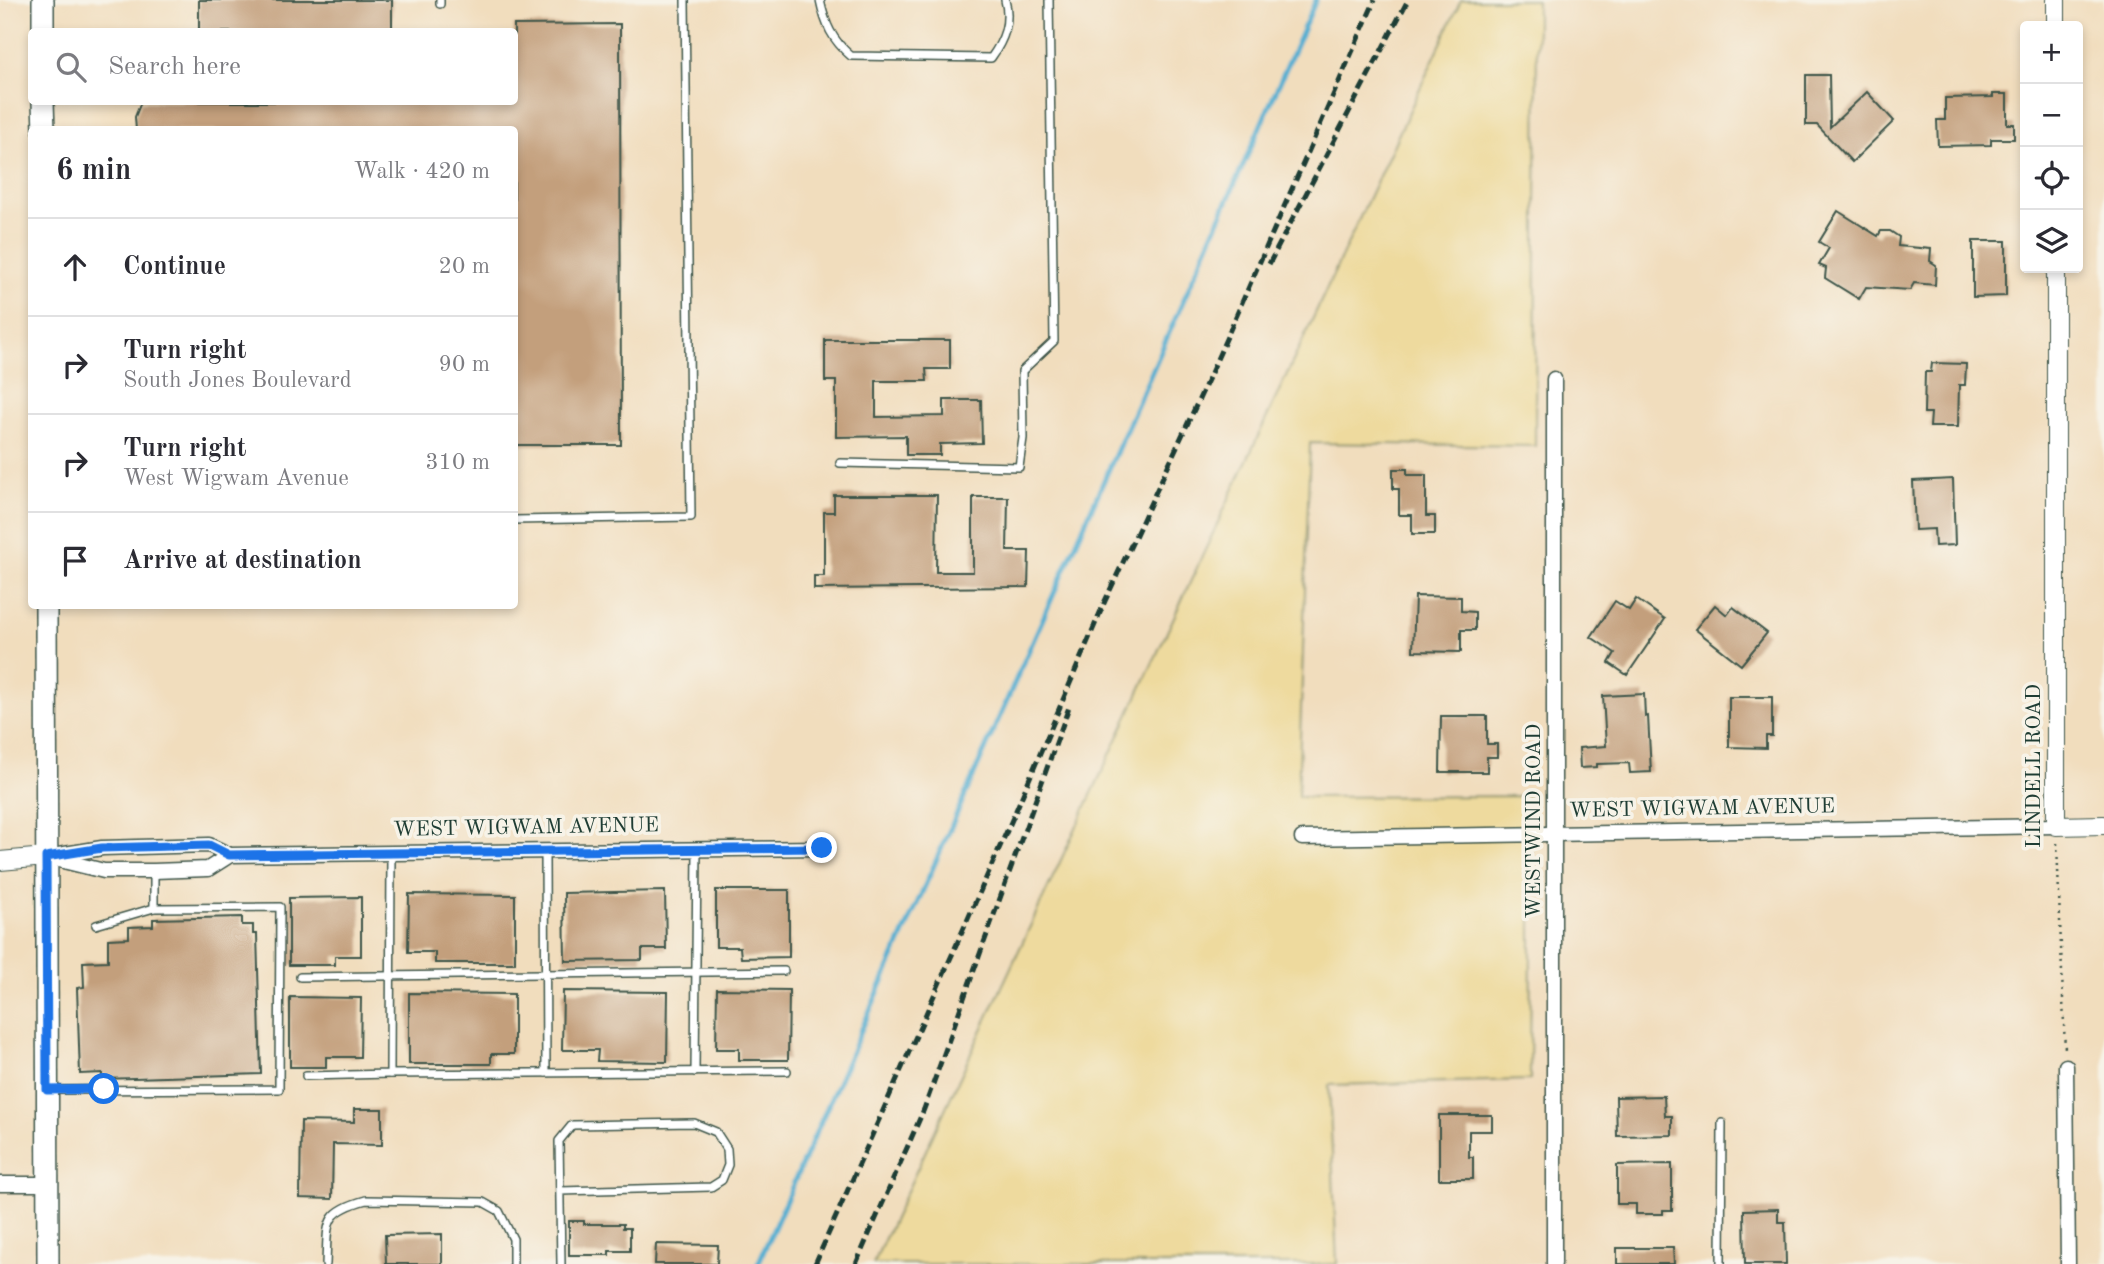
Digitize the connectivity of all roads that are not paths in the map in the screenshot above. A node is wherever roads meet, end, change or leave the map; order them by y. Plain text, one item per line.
1 (43, 0) edge
2 (685, 0) edge
3 (820, 0) edge
4 (1005, 0) edge
5 (1049, 0) edge
6 (2056, 0) edge
7 (2056, 21) edge
8 (43, 28) edge
9 (43, 105) edge
10 (44, 126) edge
11 (2056, 273) edge
12 (1554, 379) dead end
13 (840, 463) dead end
14 (518, 520) edge
15 (46, 609) edge
16 (2104, 825) edge
17 (2056, 826) junction
18 (1555, 834) junction
19 (1302, 838) dead end
20 (822, 848) dead end
21 (697, 849) junction
22 (545, 851) junction
23 (391, 853) junction
24 (229, 855) junction
25 (46, 857) junction
26 (0, 861) edge
27 (154, 871) junction
28 (154, 908) junction
29 (96, 925) dead end
30 (784, 971) dead end
31 (696, 972) junction
32 (546, 975) junction
33 (300, 976) dead end
34 (391, 976) junction
35 (2066, 1066) road end
36 (787, 1071) dead end
37 (695, 1072) junction
38 (546, 1073) junction
39 (390, 1074) junction
40 (306, 1076) dead end
41 (47, 1090) junction
42 (1721, 1123) dead end
43 (0, 1184) edge
44 (47, 1184) junction
45 (560, 1191) junction
46 (48, 1264) edge
47 (326, 1264) edge
48 (513, 1264) edge
49 (561, 1264) edge
50 (1554, 1264) edge
51 (1721, 1264) edge
52 (2068, 1264) edge

1 - 8 main road
2 - 14 lane
3 - 4 lane
5 - 13 lane
6 - 7 street
9 - 10 main road
11 - 17 street, LINDELL ROAD
12 - 18 street, WESTWIND ROAD
15 - 25 main road
16 - 17 street, WEST WIGWAM AVENUE
17 - 18 street, WEST WIGWAM AVENUE
18 - 19 street, WEST WIGWAM AVENUE
18 - 50 street, WESTWIND ROAD
20 - 21 street, WEST WIGWAM AVENUE
21 - 22 street, WEST WIGWAM AVENUE
21 - 31 lane
22 - 23 street, WEST WIGWAM AVENUE
22 - 32 lane
23 - 24 street, WEST WIGWAM AVENUE
23 - 34 lane
24 - 25 street, WEST WIGWAM AVENUE
24 - 27 street, WEST WIGWAM AVENUE
25 - 26 street, WEST WIGWAM AVENUE
25 - 27 street, WEST WIGWAM AVENUE
25 - 41 main road
27 - 28 lane
28 - 29 lane
28 - 41 lane
30 - 31 lane
31 - 32 lane
31 - 37 lane
32 - 34 lane
32 - 38 lane
33 - 34 lane
34 - 39 lane
35 - 52 street
36 - 37 lane
37 - 38 lane
38 - 39 lane
39 - 40 lane
41 - 44 main road
42 - 51 lane
43 - 44 street
44 - 46 main road
45 - 45 lane
45 - 49 lane
47 - 48 lane

